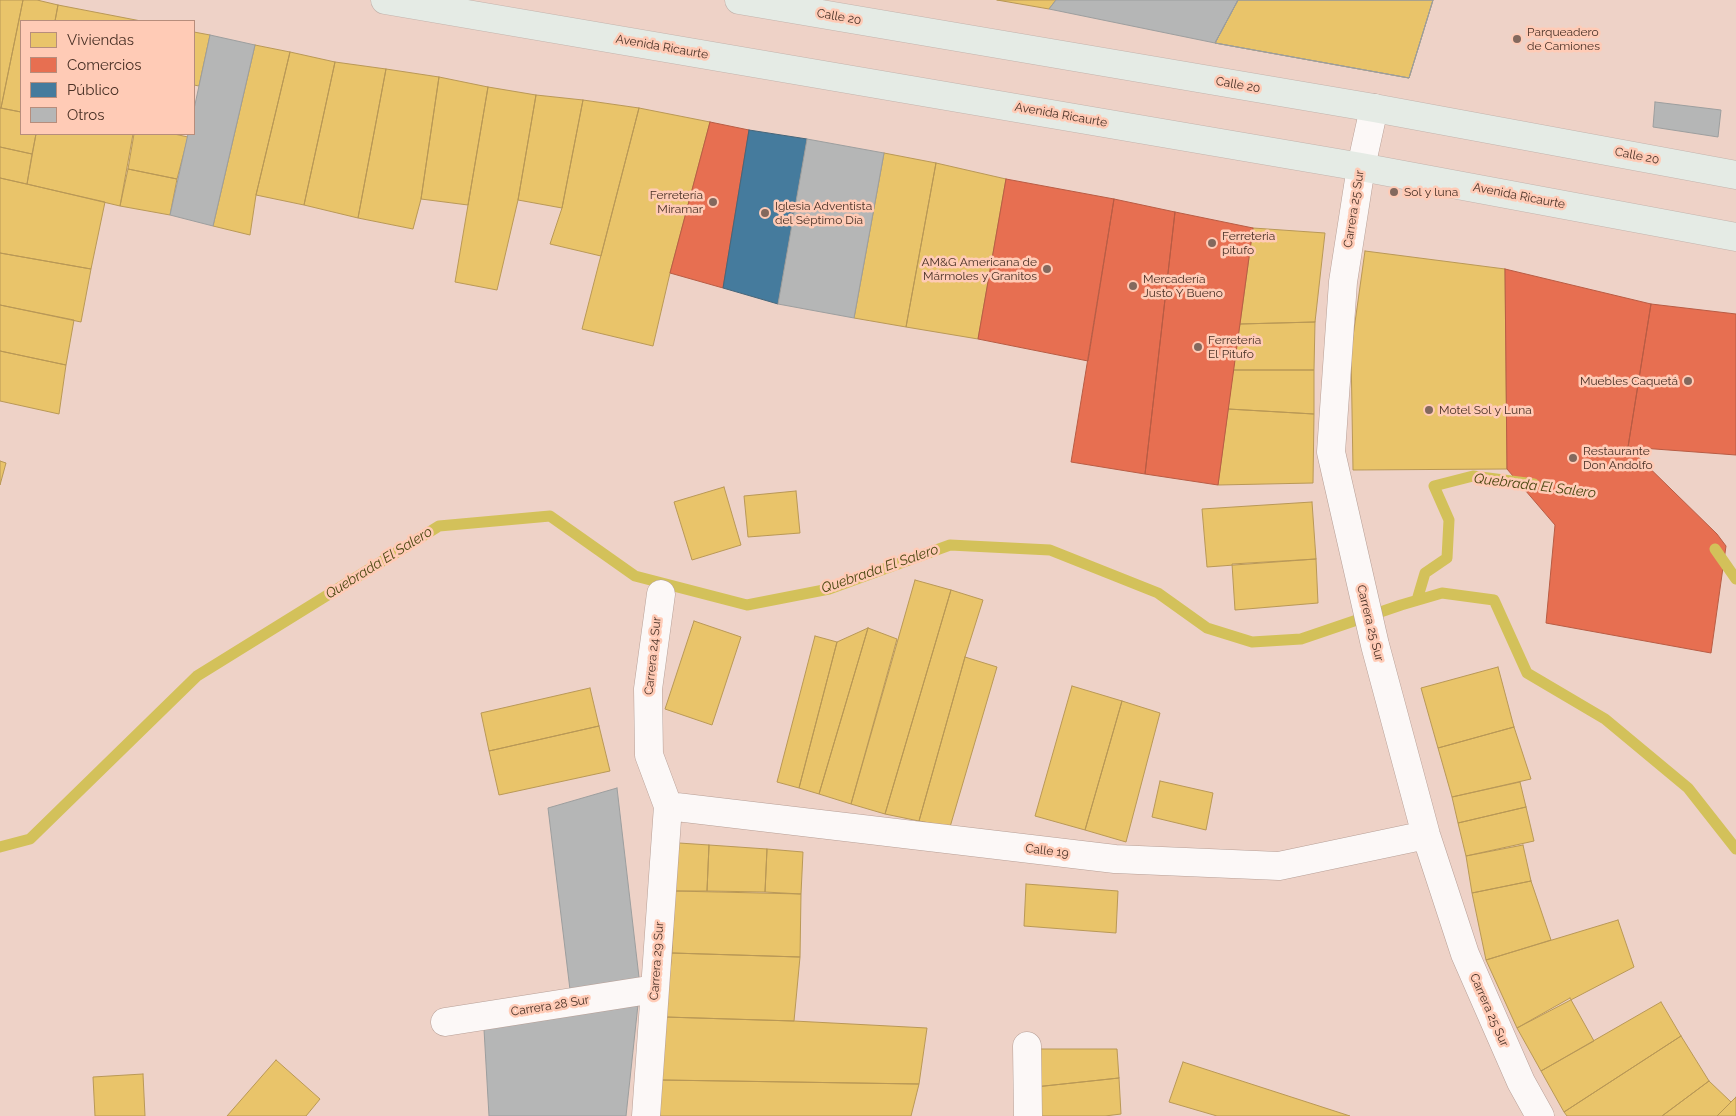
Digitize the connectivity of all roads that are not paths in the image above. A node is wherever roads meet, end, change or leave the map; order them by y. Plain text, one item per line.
1 (385, 0) edge
2 (739, 0) edge
3 (1374, 108) junction
4 (1361, 166) junction
5 (1736, 175) edge
6 (1736, 237) edge
7 (661, 594) dead end
8 (668, 806) junction
9 (1426, 835) junction
10 (655, 989) junction
11 (446, 1022) dead end
12 (1027, 1046) dead end
13 (646, 1116) edge
14 (1028, 1116) edge
15 (1540, 1116) edge

1 - 4 main road, Avenida Ricaurte
2 - 3 main road, Calle 20
3 - 4 street, Carrera 25 Sur
3 - 5 main road, Calle 20
4 - 6 main road, Avenida Ricaurte
4 - 9 street, Carrera 25 Sur
7 - 8 street, Carrera 24 Sur
8 - 9 street, Calle 19
8 - 10 street, Carrera 29 Sur
9 - 15 street, Carrera 25 Sur
10 - 11 street, Carrera 28 Sur
10 - 13 street, Carrera 29 Sur
12 - 14 street

